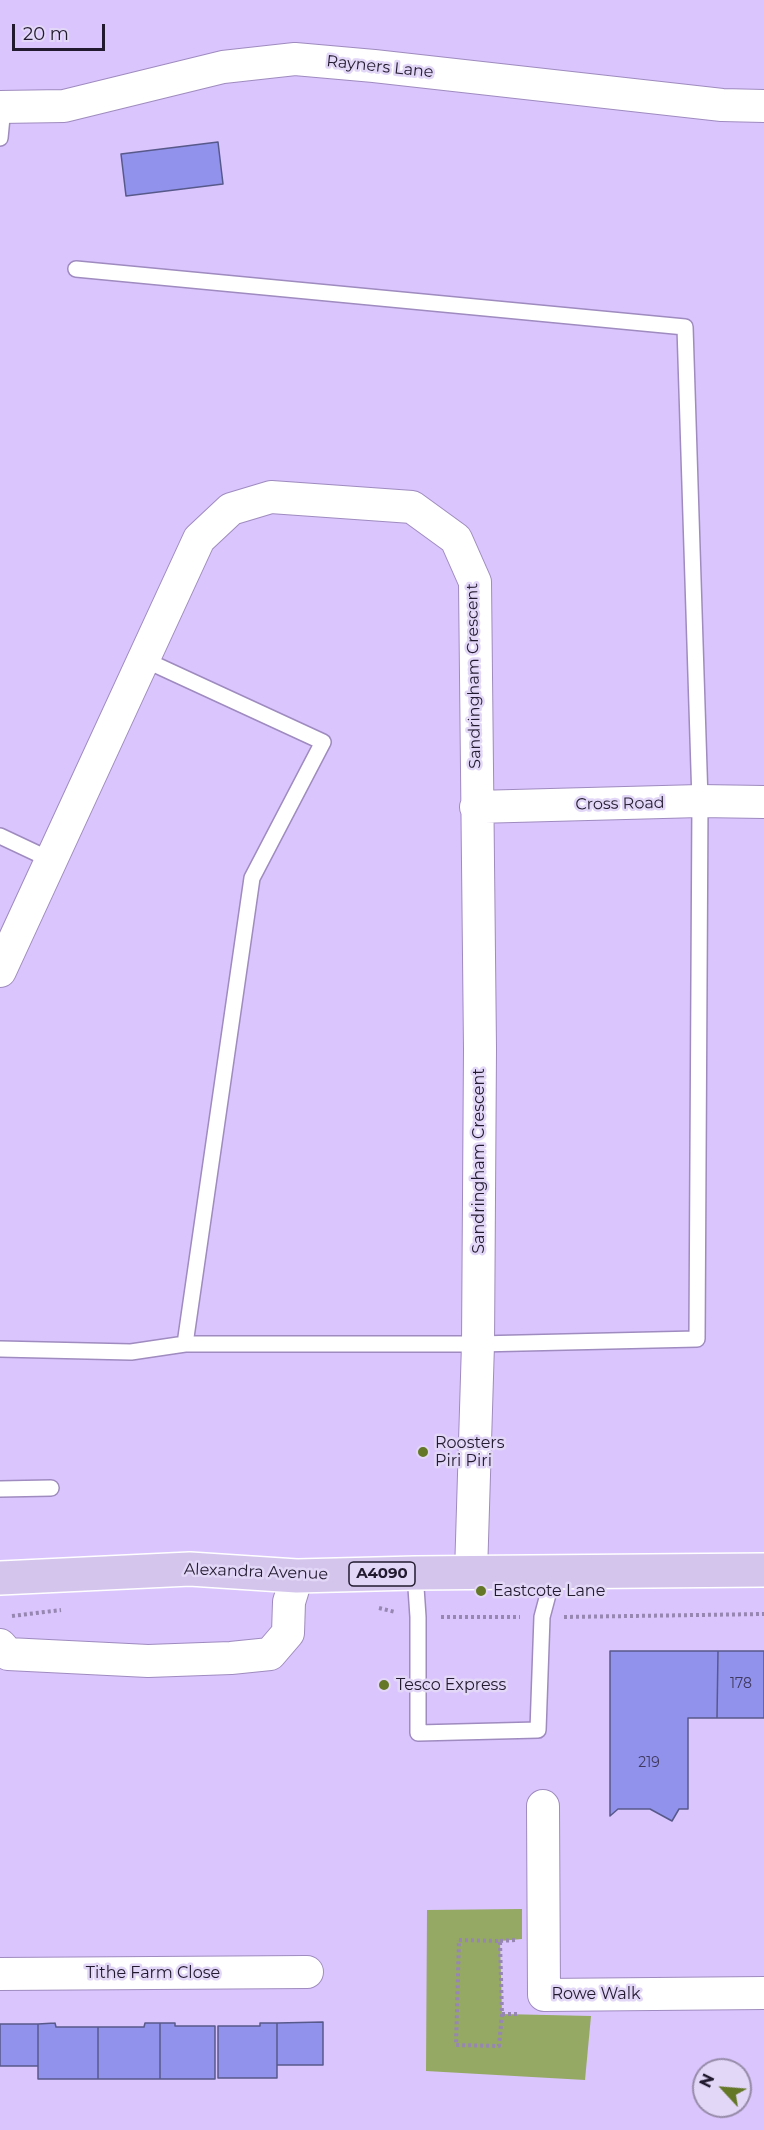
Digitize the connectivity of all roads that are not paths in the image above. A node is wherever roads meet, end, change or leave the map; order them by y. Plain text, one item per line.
1 (764, 106) edge
2 (2, 107) edge
3 (0, 138) edge
4 (76, 269) dead end
5 (143, 658) junction
6 (700, 801) junction
7 (764, 802) edge
8 (476, 807) junction
9 (0, 836) edge
10 (51, 860) junction
11 (0, 971) edge
12 (185, 1344) junction
13 (478, 1344) junction
14 (0, 1349) edge
15 (51, 1488) dead end
16 (0, 1489) edge
17 (764, 1570) edge
18 (554, 1572) junction
19 (415, 1573) junction
20 (471, 1573) junction
21 (297, 1576) junction
22 (0, 1578) edge
23 (0, 1645) edge
24 (543, 1806) dead end
25 (307, 1972) dead end
26 (0, 1974) edge
27 (764, 1993) edge

1 - 2 street, Rayners Lane
2 - 3 lane
4 - 6 lane
5 - 8 street, Sandringham Crescent
5 - 10 street, Sandringham Crescent
5 - 12 lane
6 - 7 street, Cross Road
6 - 8 street, Cross Road
6 - 13 lane
8 - 13 street, Sandringham Crescent
9 - 10 lane
10 - 11 street, Sandringham Crescent
12 - 13 lane
12 - 14 lane
13 - 20 street, Sandringham Crescent
15 - 16 lane
17 - 18 main road, Alexandra Avenue / A4090
18 - 19 lane
18 - 20 main road, Alexandra Avenue / A4090
19 - 20 main road, Alexandra Avenue / A4090
19 - 21 main road, Alexandra Avenue / A4090
21 - 22 main road, Alexandra Avenue / A4090
21 - 23 street
24 - 27 street, Rowe Walk
25 - 26 street, Tithe Farm Close

